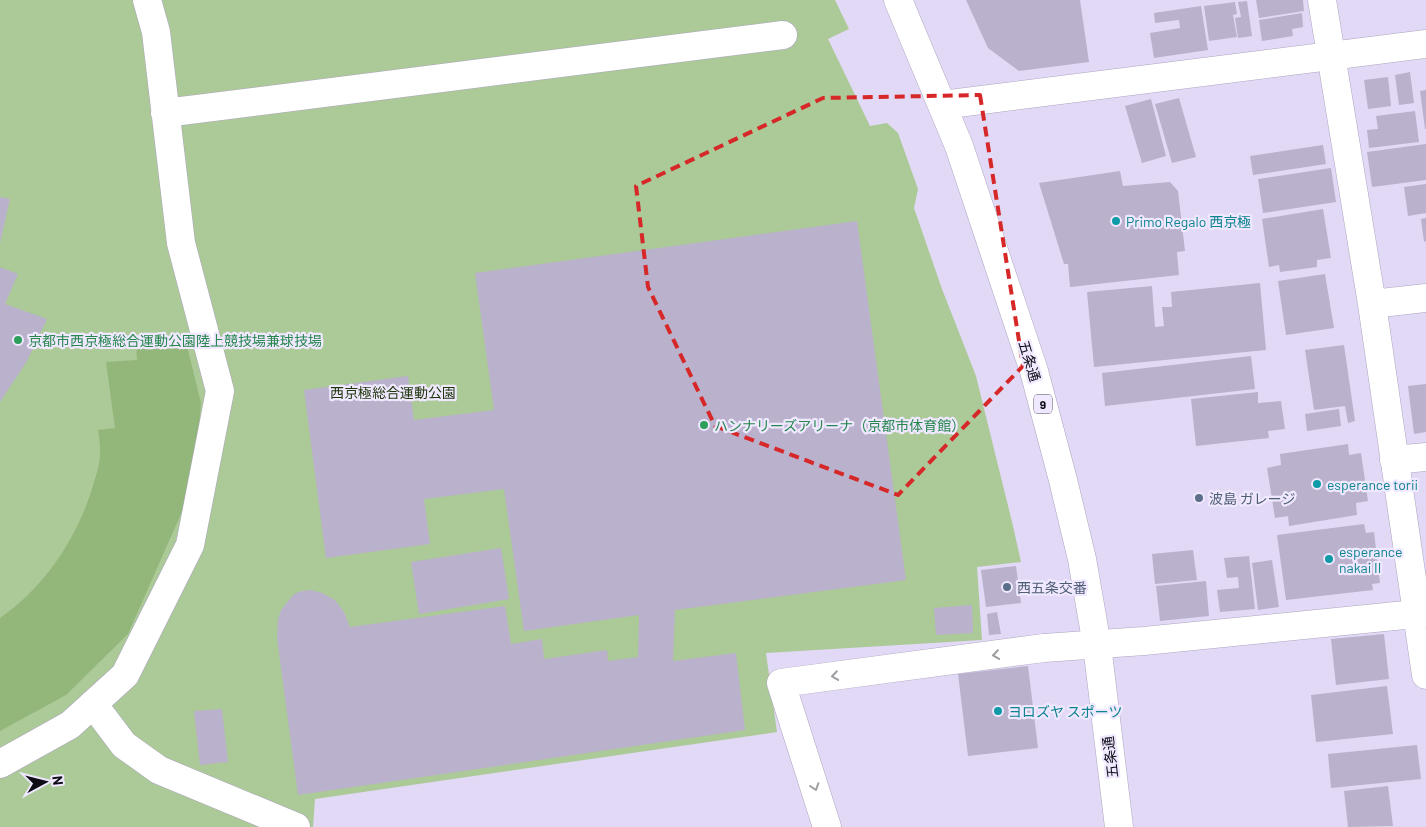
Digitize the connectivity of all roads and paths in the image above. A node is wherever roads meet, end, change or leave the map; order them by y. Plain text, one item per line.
1 (146, 0) edge
2 (898, 0) edge
3 (1322, 0) edge
4 (783, 35) dead end
5 (1426, 44) edge
6 (1331, 56) junction
7 (942, 105) junction
8 (165, 113) junction
9 (1426, 298) edge
10 (1372, 304) junction
11 (1426, 457) edge
12 (1394, 460) junction
13 (1421, 614) edge
14 (1097, 644) junction
15 (1426, 676) edge
16 (93, 704) junction
17 (0, 764) edge
18 (296, 827) edge
19 (828, 827) edge
20 (1118, 827) edge

1 - 8 main road
2 - 7 main road, 五条通 / 9
3 - 6 main road
4 - 8 main road
5 - 6 main road
6 - 7 main road
6 - 10 main road
7 - 14 main road, 五条通 / 9
8 - 16 main road
9 - 10 main road
10 - 12 main road
11 - 12 main road
12 - 13 main road
13 - 14 main road
13 - 15 main road
14 -> 19 main road
14 - 20 main road, 五条通 / 9
16 - 17 main road
16 - 18 main road

